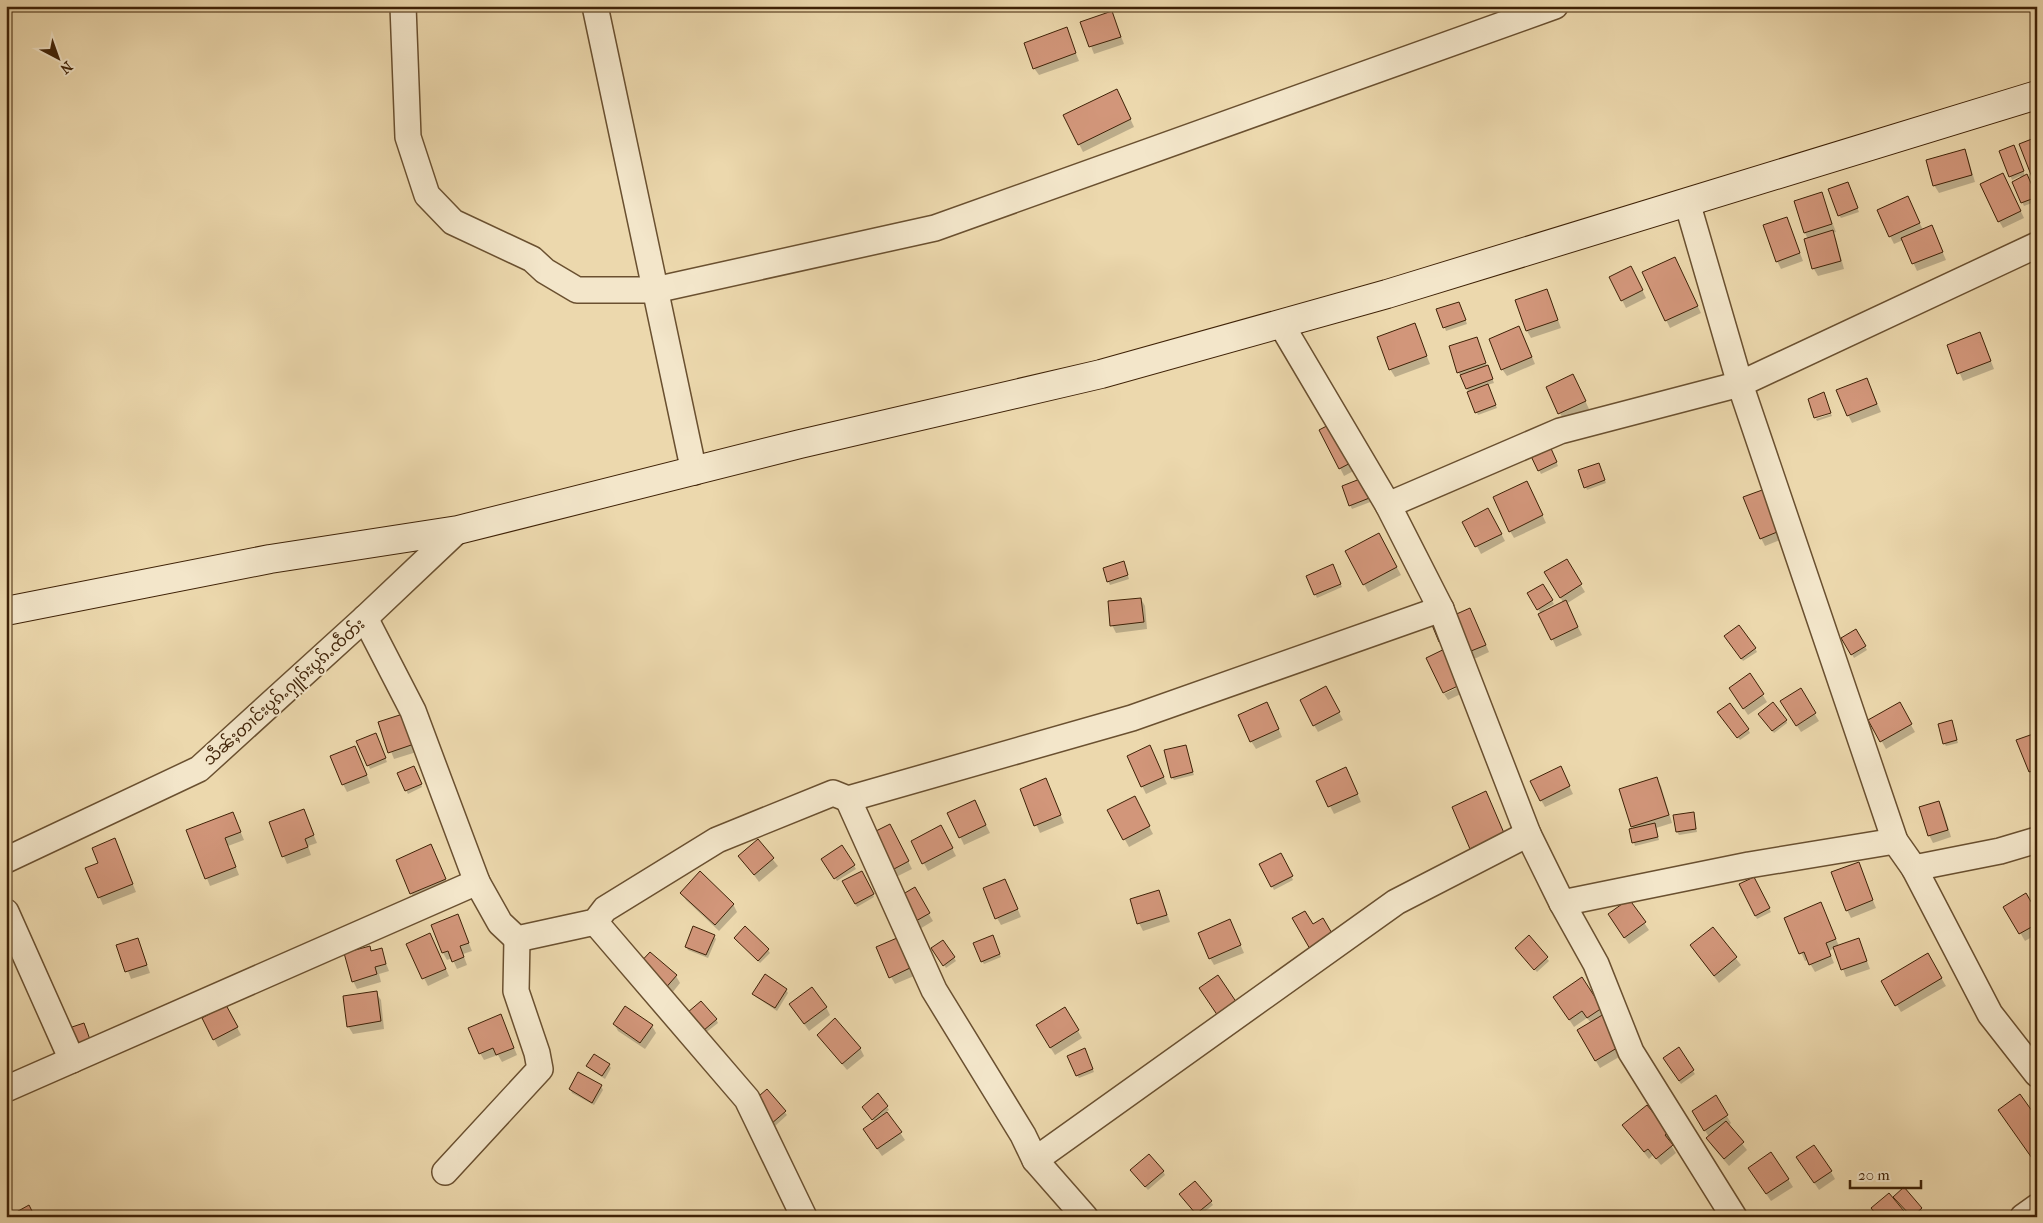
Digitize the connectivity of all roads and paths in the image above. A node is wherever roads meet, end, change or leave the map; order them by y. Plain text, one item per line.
1 (403, 6) edge
2 (596, 6) edge
3 (1555, 6) edge
4 (2037, 95) edge
5 (1686, 202) junction
6 (2037, 245) edge
7 (655, 290) junction
8 (1281, 324) junction
9 (1740, 384) junction
10 (694, 472) junction
11 (1388, 505) junction
12 (458, 530) junction
13 (1441, 609) junction
14 (6, 611) edge
15 (365, 618) junction
16 (848, 799) junction
17 (1528, 834) junction
18 (2037, 840) edge
19 (1895, 841) junction
20 (6, 860) edge
21 (1914, 868) junction
22 (477, 882) junction
23 (1562, 903) junction
24 (6, 912) edge
25 (595, 922) junction
26 (517, 939) junction
27 (72, 1060) junction
28 (2037, 1074) edge
29 (6, 1089) edge
30 (1036, 1160) junction
31 (445, 1172) dead end
32 (2037, 1206) edge
33 (804, 1217) edge
34 (1085, 1217) edge
35 (1734, 1217) edge
36 (2023, 1217) edge

1 - 7 street
2 - 7 street
3 - 7 street
4 - 5 main road
5 - 8 main road
5 - 9 street
6 - 9 street
7 - 10 street
8 - 10 main road
8 - 11 street
9 - 11 street
9 - 19 street
10 - 12 main road
11 - 13 street
12 - 14 main road
12 - 15 street, သဵၼ်ႈတၢင်းပွၵ်ႉႁူၵ်းပွၵ်ႉၸဵတ်း
13 - 16 street
13 - 17 street
15 - 20 street, သဵၼ်ႈတၢင်းပွၵ်ႉႁူၵ်းပွၵ်ႉၸဵတ်း
15 - 22 street
16 - 25 street
16 - 30 street
17 - 23 street
17 - 30 street
18 - 21 street
19 - 21 street
19 - 23 street
21 - 28 street
22 - 26 street
22 - 27 street
23 - 35 street
24 - 27 street
25 - 26 street
25 - 33 street
26 - 31 street
27 - 29 street
30 - 34 street
32 - 36 street

